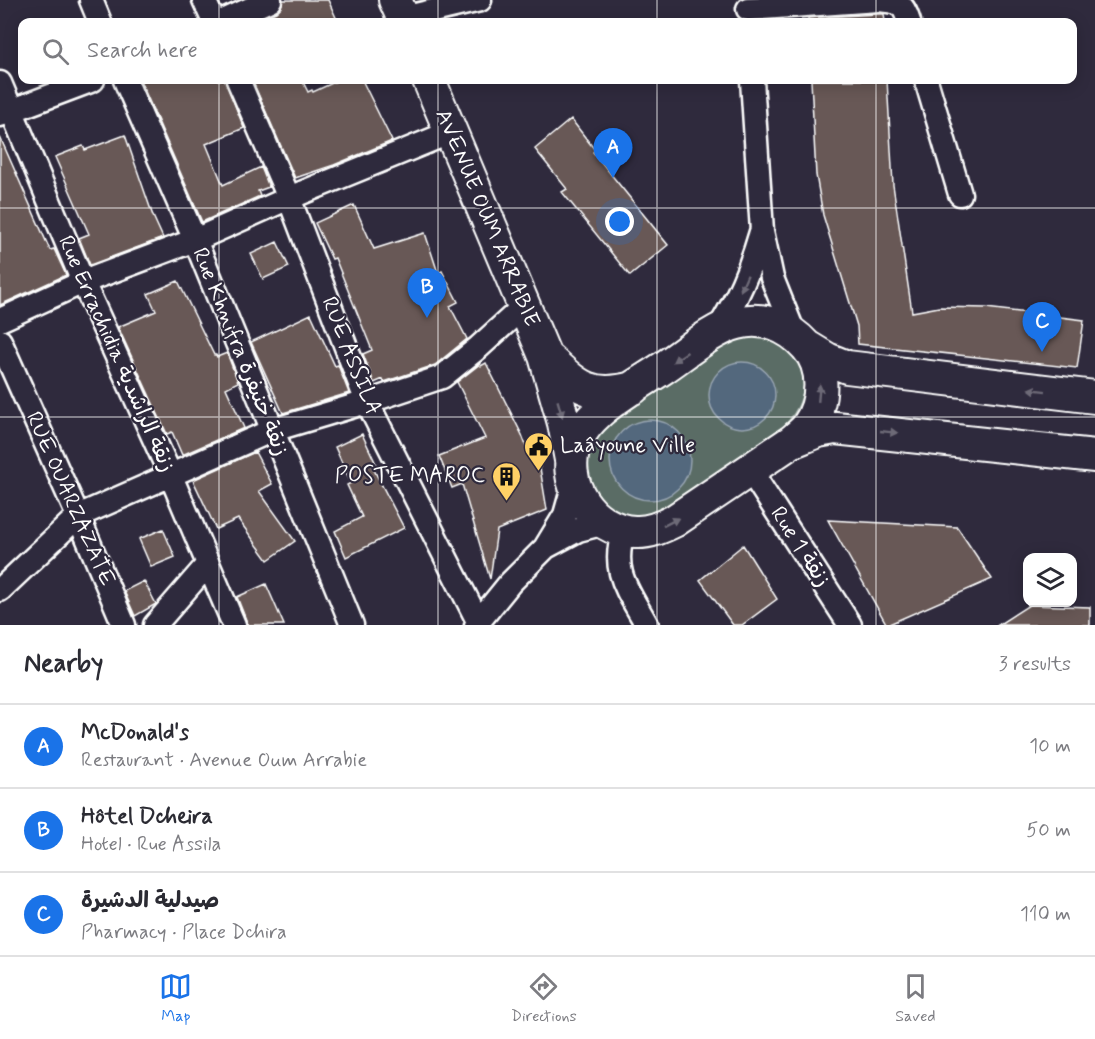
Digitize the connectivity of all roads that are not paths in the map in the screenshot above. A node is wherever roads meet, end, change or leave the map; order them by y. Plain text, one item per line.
1 (91, 0) edge
2 (204, 0) edge
3 (270, 0) edge
4 (480, 0) edge
5 (748, 11) edge
6 (401, 14) edge
7 (98, 18) edge
8 (212, 18) edge
9 (230, 18) edge
10 (908, 18) edge
11 (0, 83) edge
12 (82, 84) edge
13 (127, 84) edge
14 (240, 84) edge
15 (431, 84) edge
16 (752, 84) edge
17 (927, 84) edge
18 (5, 112) edge
19 (451, 132) junction
20 (960, 194) dead end
21 (289, 198) junction
22 (762, 231) junction
23 (195, 240) junction
24 (83, 282) junction
25 (523, 307) junction
26 (0, 320) edge
27 (717, 332) junction
28 (0, 341) edge
29 (801, 341) junction
30 (545, 356) junction
31 (635, 387) junction
32 (1095, 397) edge
33 (367, 402) junction
34 (273, 430) junction
35 (791, 442) junction
36 (1095, 456) edge
37 (750, 470) junction
38 (572, 473) junction
39 (170, 474) junction
40 (78, 516) junction
41 (614, 526) junction
42 (545, 548) junction
43 (207, 565) junction
44 (0, 590) edge
45 (478, 624) edge
46 (124, 625) edge
47 (155, 625) edge
48 (234, 625) edge
49 (352, 625) edge
50 (647, 625) edge
51 (850, 625) edge

1 - 7 street
2 - 8 street
3 - 9 street
4 - 6 street
5 - 10 street
11 - 18 street, Rue Errachidia زنقة الراشدية
12 - 18 street
13 - 23 street, Rue Khnifra زنقة خنيفرة
14 - 21 street, RUE ASSILA
15 - 19 street, AVENUE OUM ARRABIE
16 - 22 street
17 - 20 street
18 - 24 street, Rue Errachidia زنقة الراشدية
19 - 21 street
19 - 25 street, AVENUE OUM ARRABIE
21 - 23 street
21 - 33 street, RUE ASSILA
22 -> 27 street
22 - 29 street
23 - 24 street
23 - 34 street, Rue Khnifra زنقة خنيفرة
24 - 26 street
24 - 39 street, Rue Errachidia زنقة الراشدية
25 - 30 street, AVENUE OUM ARRABIE
25 - 33 street
27 - 29 street
27 -> 31 street
28 - 40 street, RUE OUARZAZATE
32 -> 29 street
35 -> 29 street
30 - 31 street, AVENUE OUM ARRABIE
30 -> 38 street, AVENUE OUM ARRABIE
31 - 38 street
33 - 34 street
33 - 45 street, RUE ASSILA
34 - 39 street
34 - 49 street, Rue Khnifra زنقة خنيفرة
35 -> 36 street
35 - 37 street
41 -> 37 street
37 - 51 street, Rue 1 زنقة
38 - 41 street, AVENUE OUM ARRABIE
38 - 42 street
39 - 40 street
39 - 43 street, Rue Errachidia زنقة الراشدية
40 - 44 street
40 - 46 street, RUE OUARZAZATE
41 - 42 street
41 - 50 street
42 - 45 street
43 - 47 street
43 - 48 street, Rue Errachidia زنقة الراشدية

